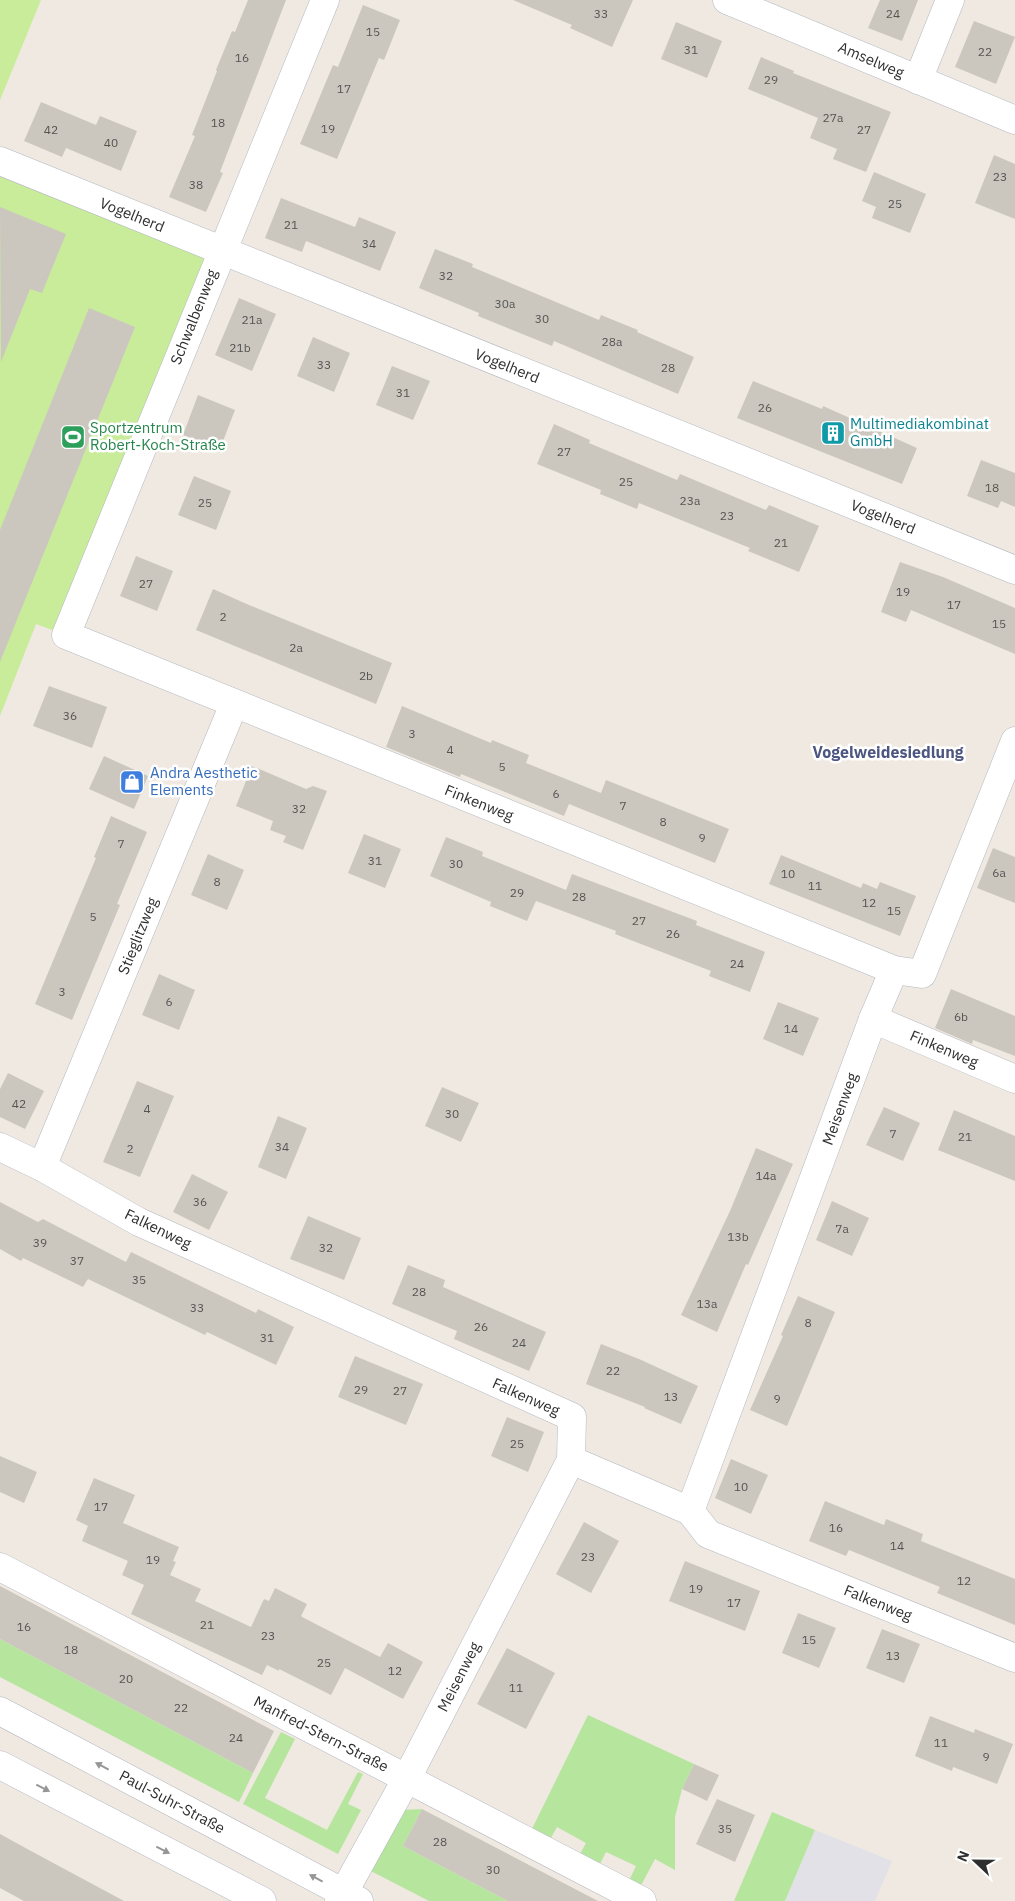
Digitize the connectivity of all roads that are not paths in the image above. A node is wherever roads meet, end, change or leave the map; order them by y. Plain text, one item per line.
1 (325, 0) edge
2 (727, 0) edge
3 (950, 0) edge
4 (918, 80) junction
5 (1015, 120) edge
6 (0, 161) edge
7 (221, 251) junction
8 (1015, 570) edge
9 (66, 635) joint
10 (234, 704) junction
11 (1015, 741) edge
12 (894, 970) junction
13 (873, 1019) junction
14 (1015, 1078) edge
15 (0, 1147) edge
16 (42, 1167) junction
17 (572, 1460) junction
18 (690, 1511) junction
19 (0, 1567) edge
20 (1015, 1658) edge
21 (0, 1712) edge
22 (0, 1765) edge
23 (406, 1778) junction
24 (347, 1898) edge
25 (262, 1901) edge
26 (642, 1901) edge

1 - 7 street, Schwalbenweg
2 - 4 street, Amselweg
3 - 4 street
4 - 5 street, Amselweg
6 - 7 street, Vogelherd
7 - 8 street, Vogelherd
7 - 9 street, Schwalbenweg
9 - 10 street, Finkenweg
10 - 12 street, Finkenweg
10 - 16 street, Stieglitzweg
11 - 12 street
12 - 13 street, Meisenweg
13 - 14 street, Finkenweg
13 - 18 street, Meisenweg
15 - 16 street, Falkenweg
16 - 17 street, Falkenweg
17 - 18 street, Falkenweg
17 - 23 street, Meisenweg
18 - 20 street, Falkenweg
19 - 23 street, Manfred-Stern-Straße
24 -> 21 street, Paul-Suhr-Straße
22 -> 25 street
23 - 24 street, Meisenweg
23 - 26 street, Manfred-Stern-Straße

